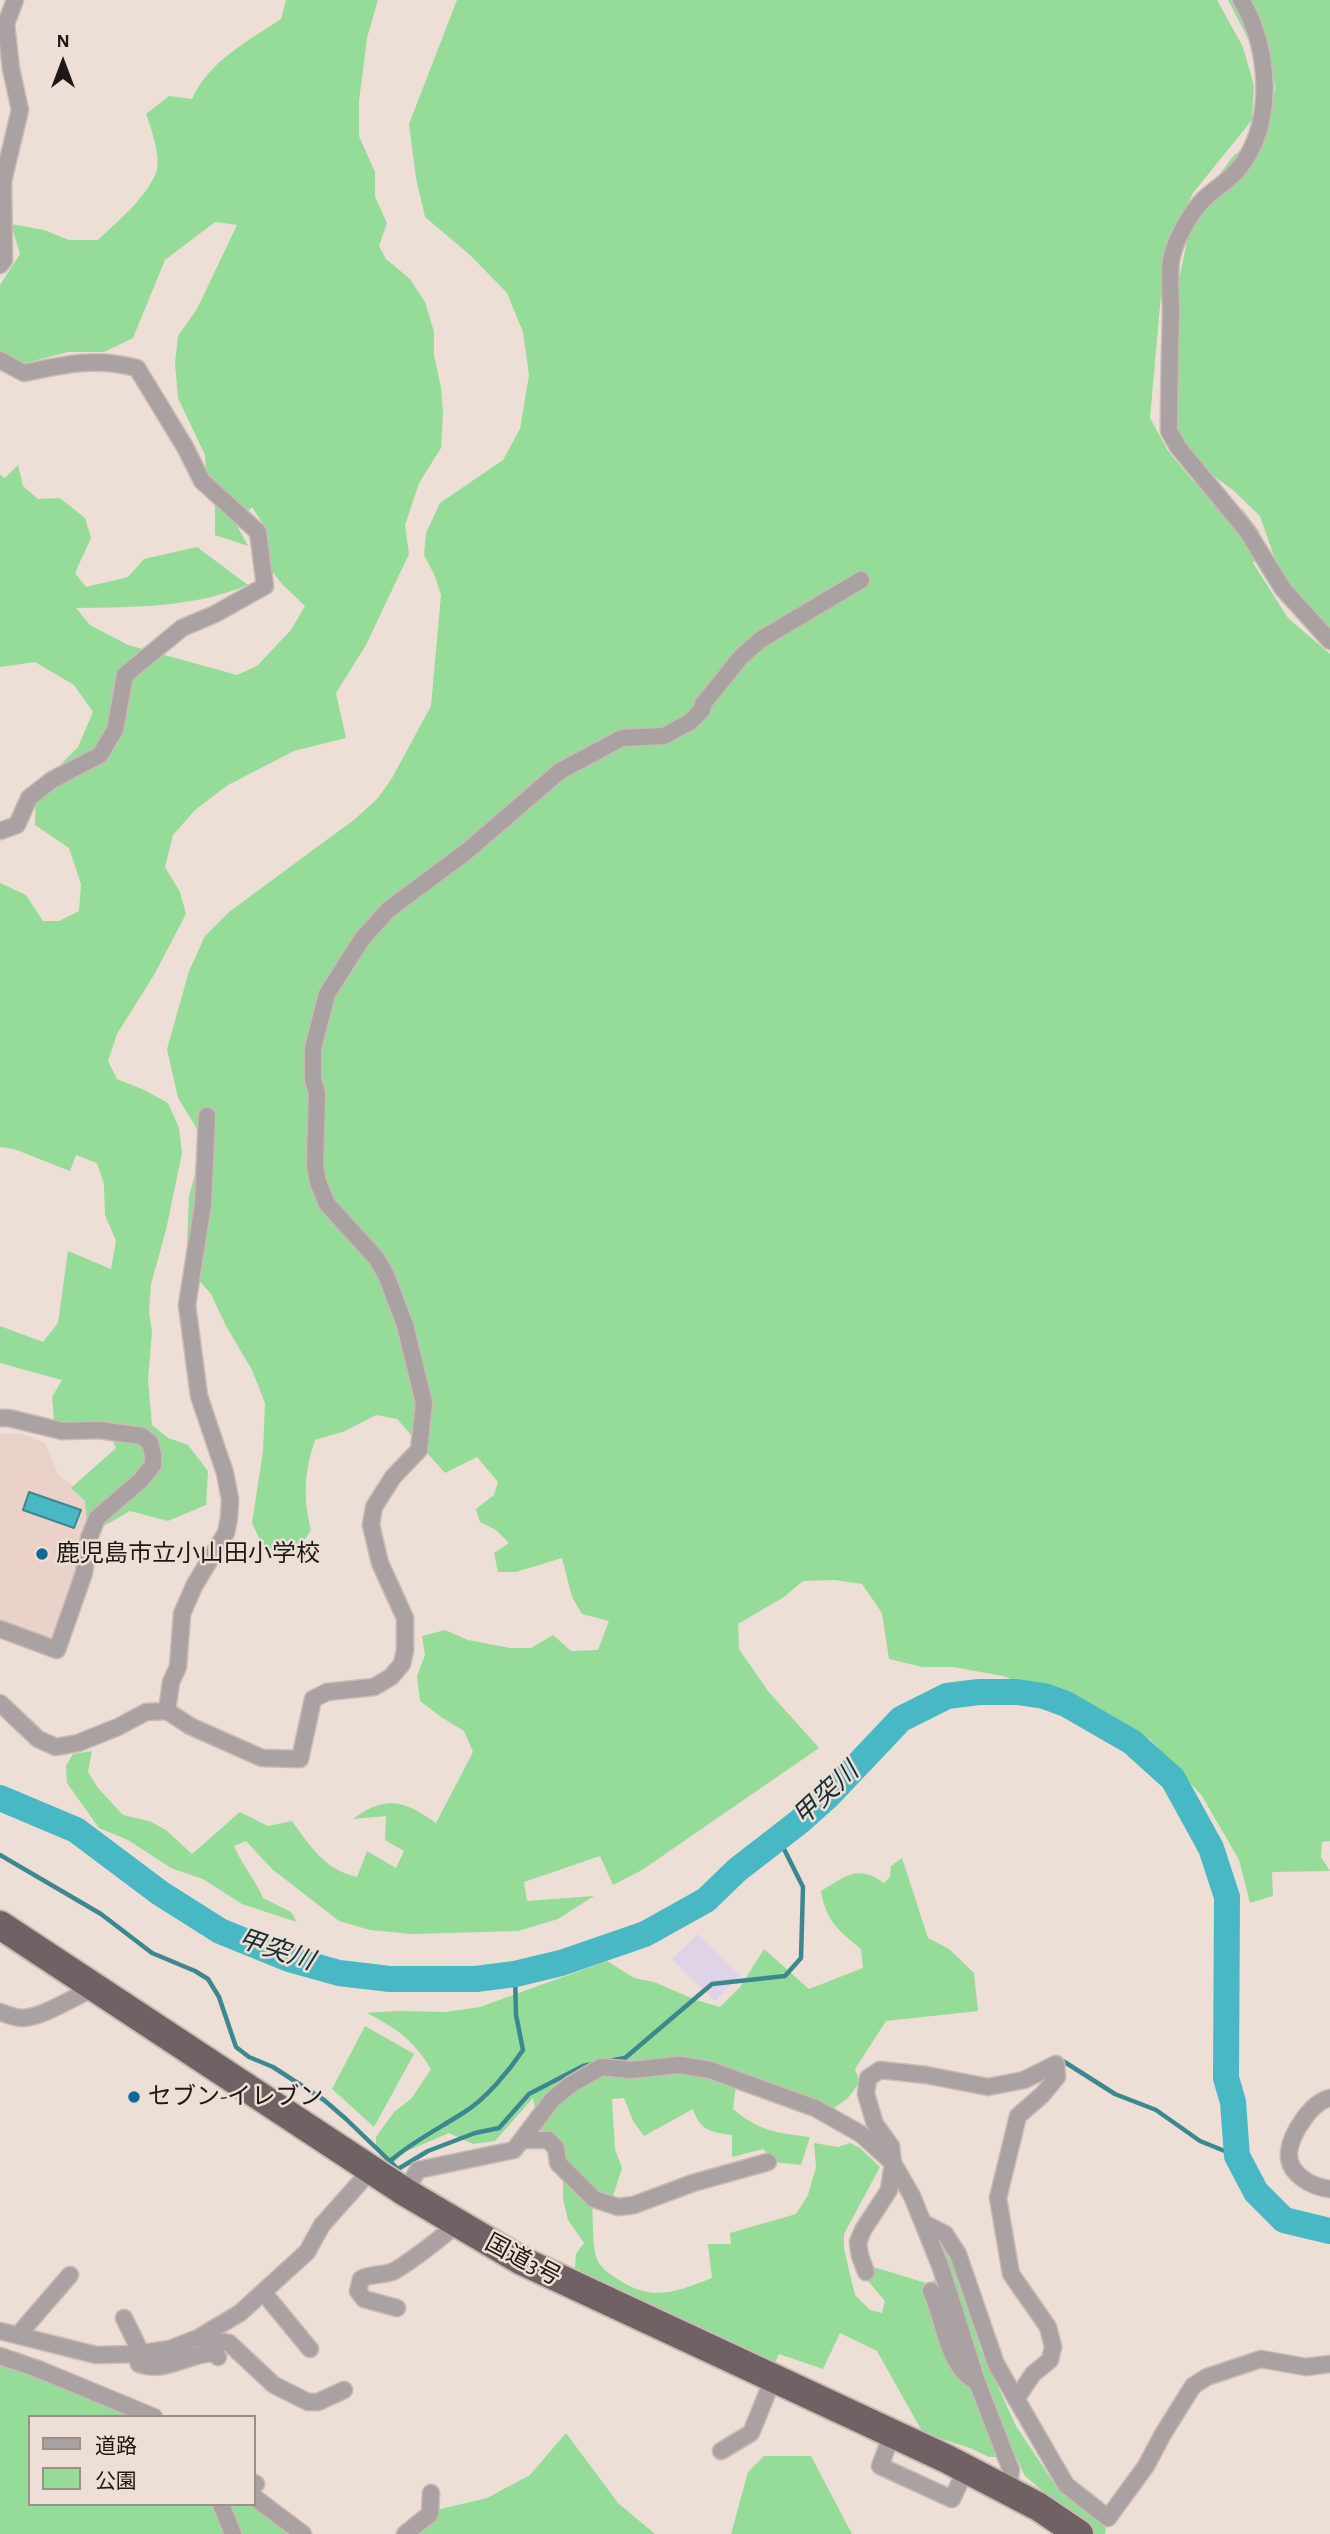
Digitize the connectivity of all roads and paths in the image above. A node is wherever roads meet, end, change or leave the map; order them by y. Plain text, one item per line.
1 (15, 0) edge
2 (1241, 0) edge
3 (0, 265) edge
4 (0, 360) edge
5 (861, 580) dead end
6 (1330, 641) edge
7 (0, 831) edge
8 (207, 1116) dead end
9 (0, 1418) edge
10 (0, 1629) edge
11 (0, 1703) edge
12 (167, 1711) junction
13 (0, 1925) edge
14 (95, 1988) junction
15 (0, 2012) edge
16 (1330, 2098) edge
17 (522, 2140) junction
18 (768, 2162) dead end
19 (893, 2163) junction
20 (371, 2170) junction
21 (1330, 2189) edge
22 (405, 2192) junction
23 (923, 2223) junction
24 (458, 2224) junction
25 (866, 2272) dead end
26 (70, 2275) dead end
27 (930, 2291) dead end
28 (263, 2292) junction
29 (397, 2308) dead end
30 (124, 2318) dead end
31 (0, 2331) edge
32 (19, 2334) junction
33 (198, 2338) junction
34 (310, 2349) dead end
35 (139, 2354) junction
36 (0, 2356) edge
37 (218, 2357) dead end
38 (1330, 2364) edge
39 (773, 2379) junction
40 (977, 2382) junction
41 (344, 2390) dead end
42 (1016, 2399) junction
43 (149, 2415) edge
44 (721, 2451) dead end
45 (256, 2489) edge
46 (1008, 2490) junction
47 (431, 2493) dead end
48 (222, 2506) edge
49 (233, 2534) edge
50 (303, 2534) edge
51 (405, 2534) edge
52 (1079, 2534) edge

1 - 3 street
2 - 6 street
4 - 7 street
5 - 12 street
8 - 12 street
9 - 10 street
11 - 12 street
13 - 14 highway, 国道3号
14 - 15 street
14 - 20 highway, 国道3号
16 - 21 street
17 - 18 street
17 - 19 street
17 - 22 street
19 - 23 street
19 - 25 street
19 - 42 street
20 - 22 highway, 国道3号
20 - 28 street
22 - 24 highway, 国道3号
23 - 40 street
23 - 42 street
24 - 29 street
24 - 39 highway, 国道3号
26 - 32 street
27 - 40 street
28 - 33 street
28 - 34 street
30 - 35 street
31 - 32 street
32 - 35 street
33 - 35 street
33 - 41 street
35 - 37 street
36 - 43 street
38 - 42 street
39 - 44 street
39 - 46 highway, 国道3号
40 - 46 street
45 - 50 street
46 - 52 highway, 国道3号
47 - 51 street
48 - 49 street

